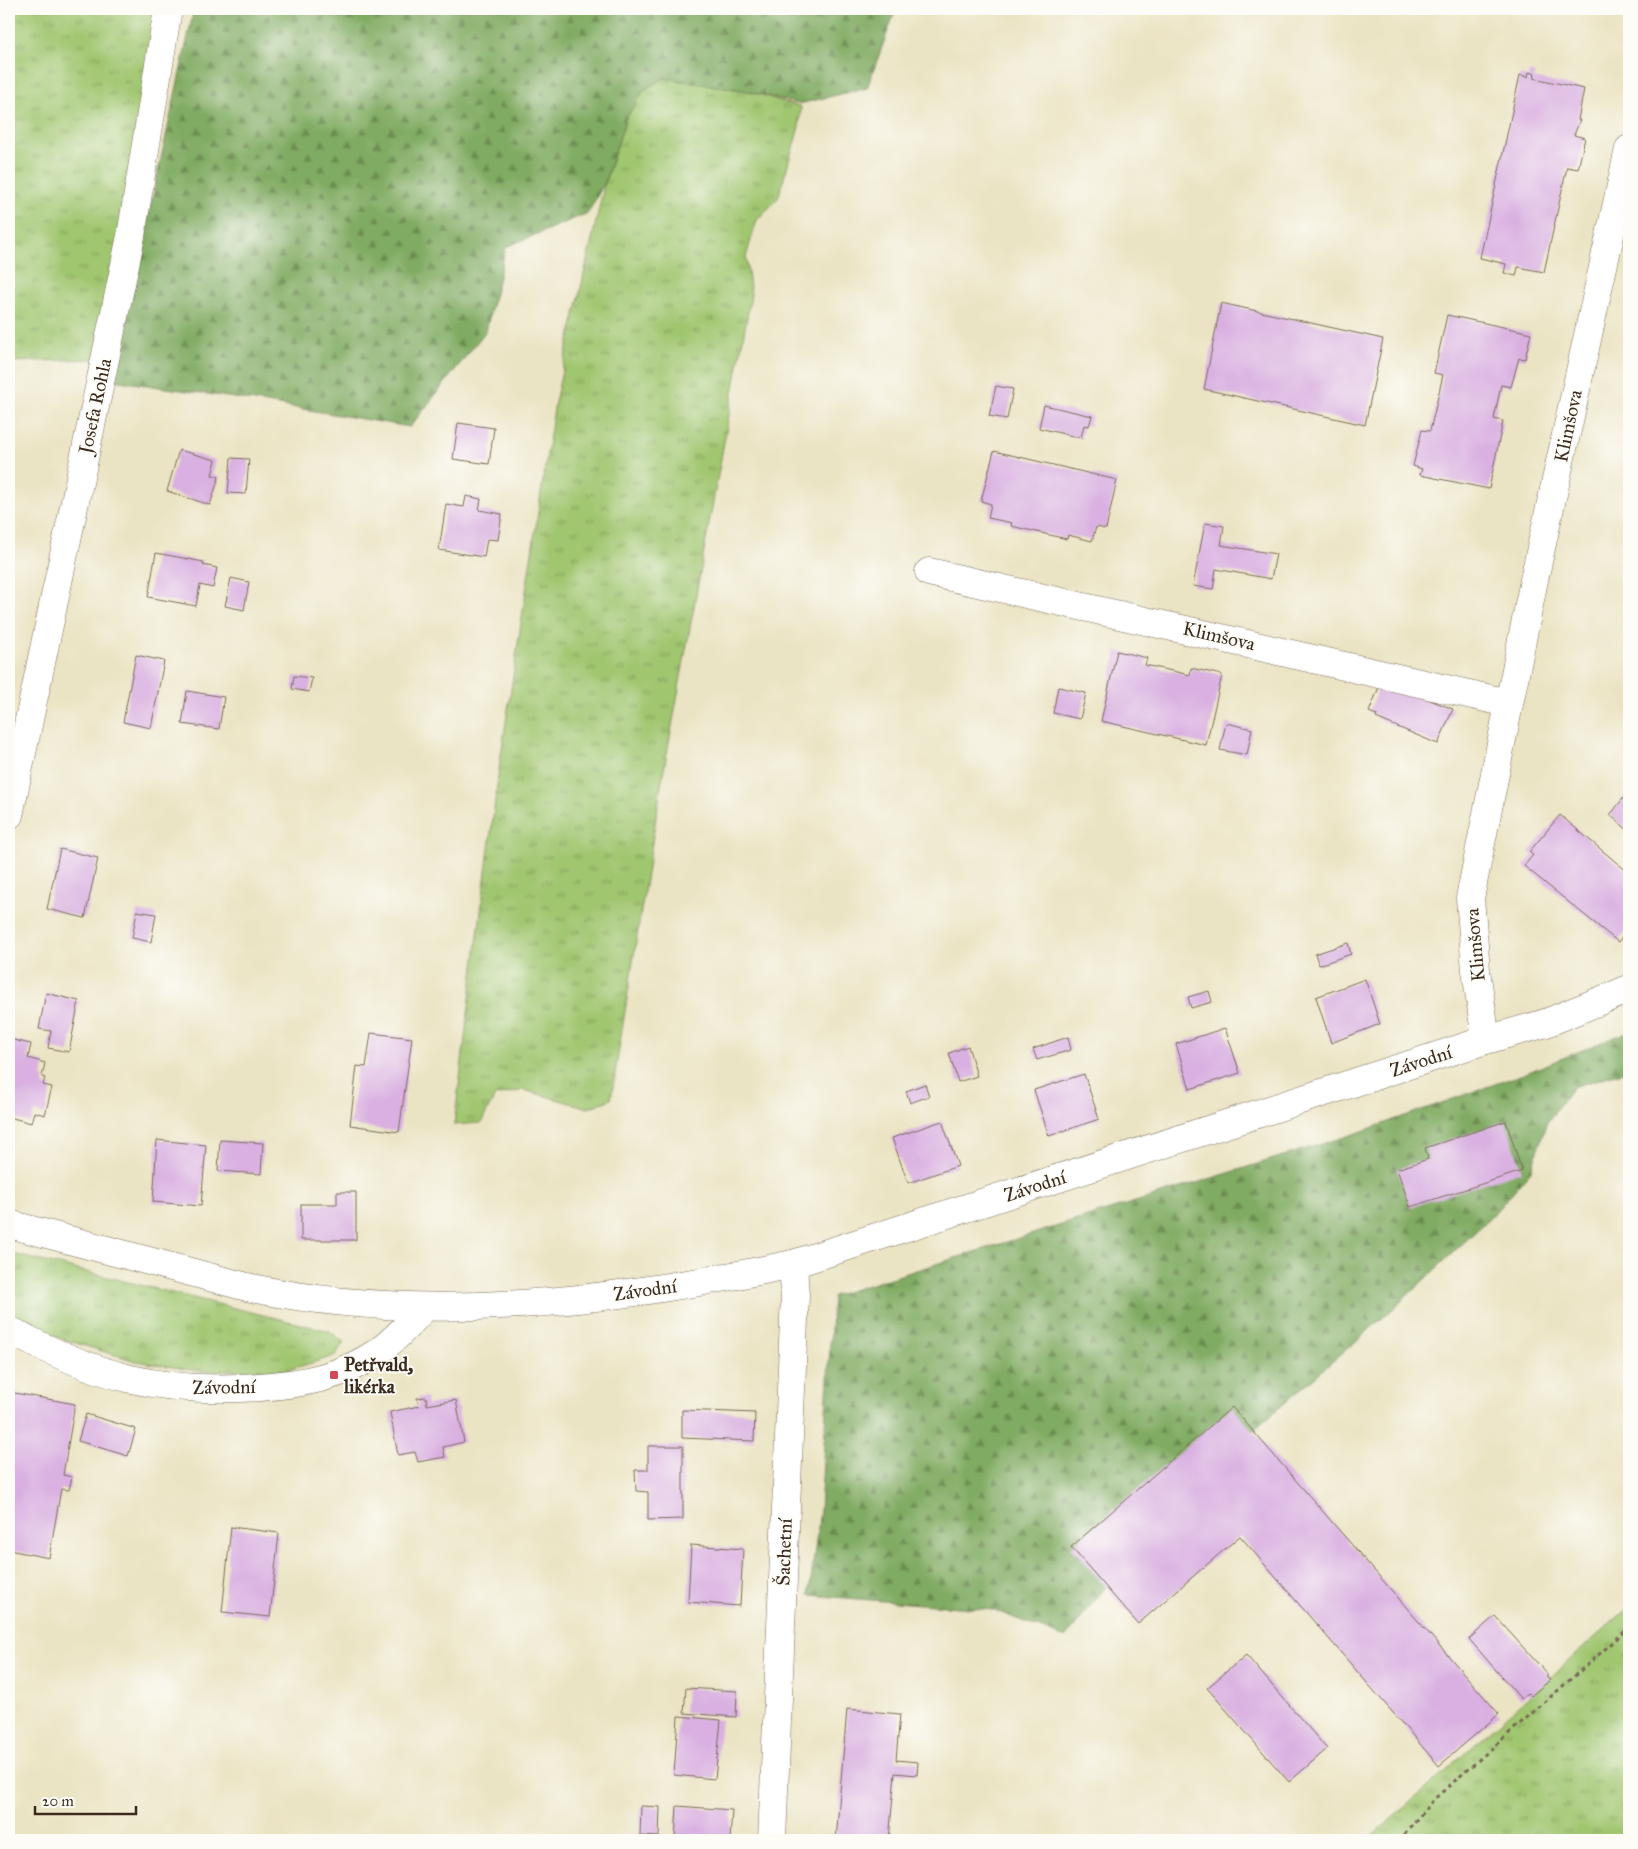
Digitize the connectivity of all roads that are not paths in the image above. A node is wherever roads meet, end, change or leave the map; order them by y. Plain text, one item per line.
1 (168, 9) edge
2 (1629, 150) edge
3 (929, 572) dead end
4 (1508, 702) junction
5 (10, 806) edge
6 (1629, 988) edge
7 (1486, 1040) junction
8 (9, 1224) edge
9 (793, 1264) junction
10 (425, 1308) junction
11 (9, 1330) edge
12 (772, 1840) edge

1 - 5 street, Josefa Rohla
2 - 4 street, Klimšova
3 - 4 street, Klimšova
4 - 7 street, Klimšova
6 - 7 street, Závodní
7 - 9 street, Závodní
8 - 10 street, Závodní
9 - 10 street, Závodní
9 - 12 street, Šachetní
10 - 11 street, Závodní

